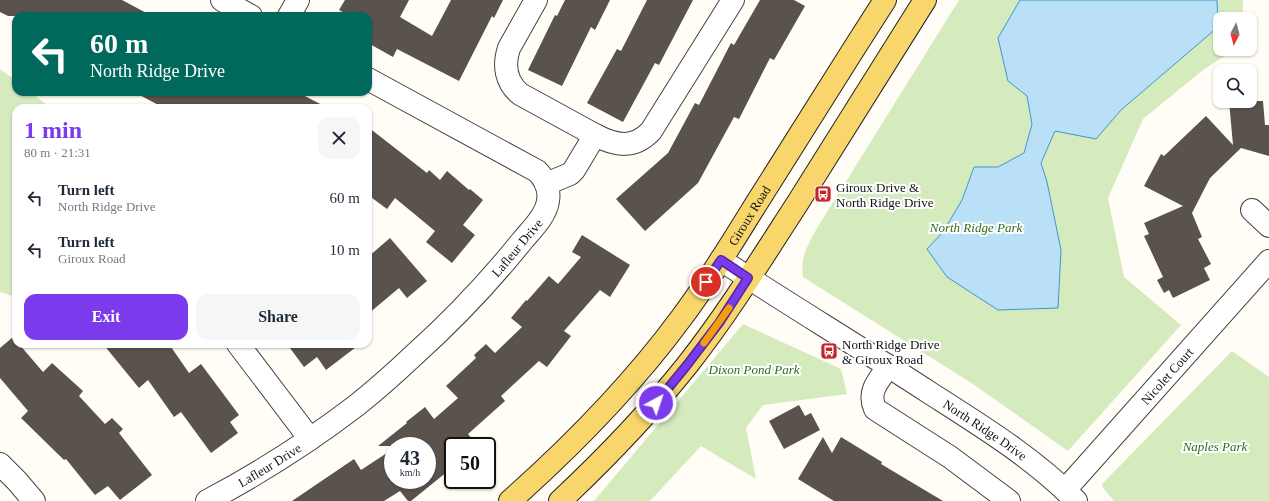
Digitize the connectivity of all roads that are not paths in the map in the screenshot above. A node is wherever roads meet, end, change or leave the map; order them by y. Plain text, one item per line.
1 (222, 0) edge
2 (298, 0) edge
3 (536, 0) edge
4 (733, 0) edge
5 (885, 0) edge
6 (925, 0) edge
7 (244, 12) edge
8 (291, 12) edge
9 (372, 81) edge
10 (595, 135) junction
11 (546, 184) junction
12 (1252, 210) dead end
13 (1269, 226) edge
14 (721, 260) junction
15 (1269, 261) edge
16 (748, 278) junction
17 (241, 348) edge
18 (888, 366) junction
19 (310, 439) junction
20 (0, 464) edge
21 (1070, 495) edge
22 (34, 501) edge
23 (208, 501) edge
24 (510, 501) edge
25 (560, 501) edge
26 (1009, 501) edge

1 - 7 street
2 - 8 street
3 - 10 street
4 - 10 street
5 - 14 main road, Giroux Road
6 - 16 main road
9 - 11 street
10 - 11 street
11 - 19 street, Lafleur Drive
12 - 13 street
14 - 16 street, North Ridge Drive
14 - 24 main road, Giroux Road
15 - 21 street, Nicolet Court
16 - 18 street, North Ridge Drive
16 - 25 main road
17 - 19 street, Lafleur Drive
18 - 21 street, North Ridge Drive
18 - 26 street
19 - 23 street, Lafleur Drive
20 - 22 street

